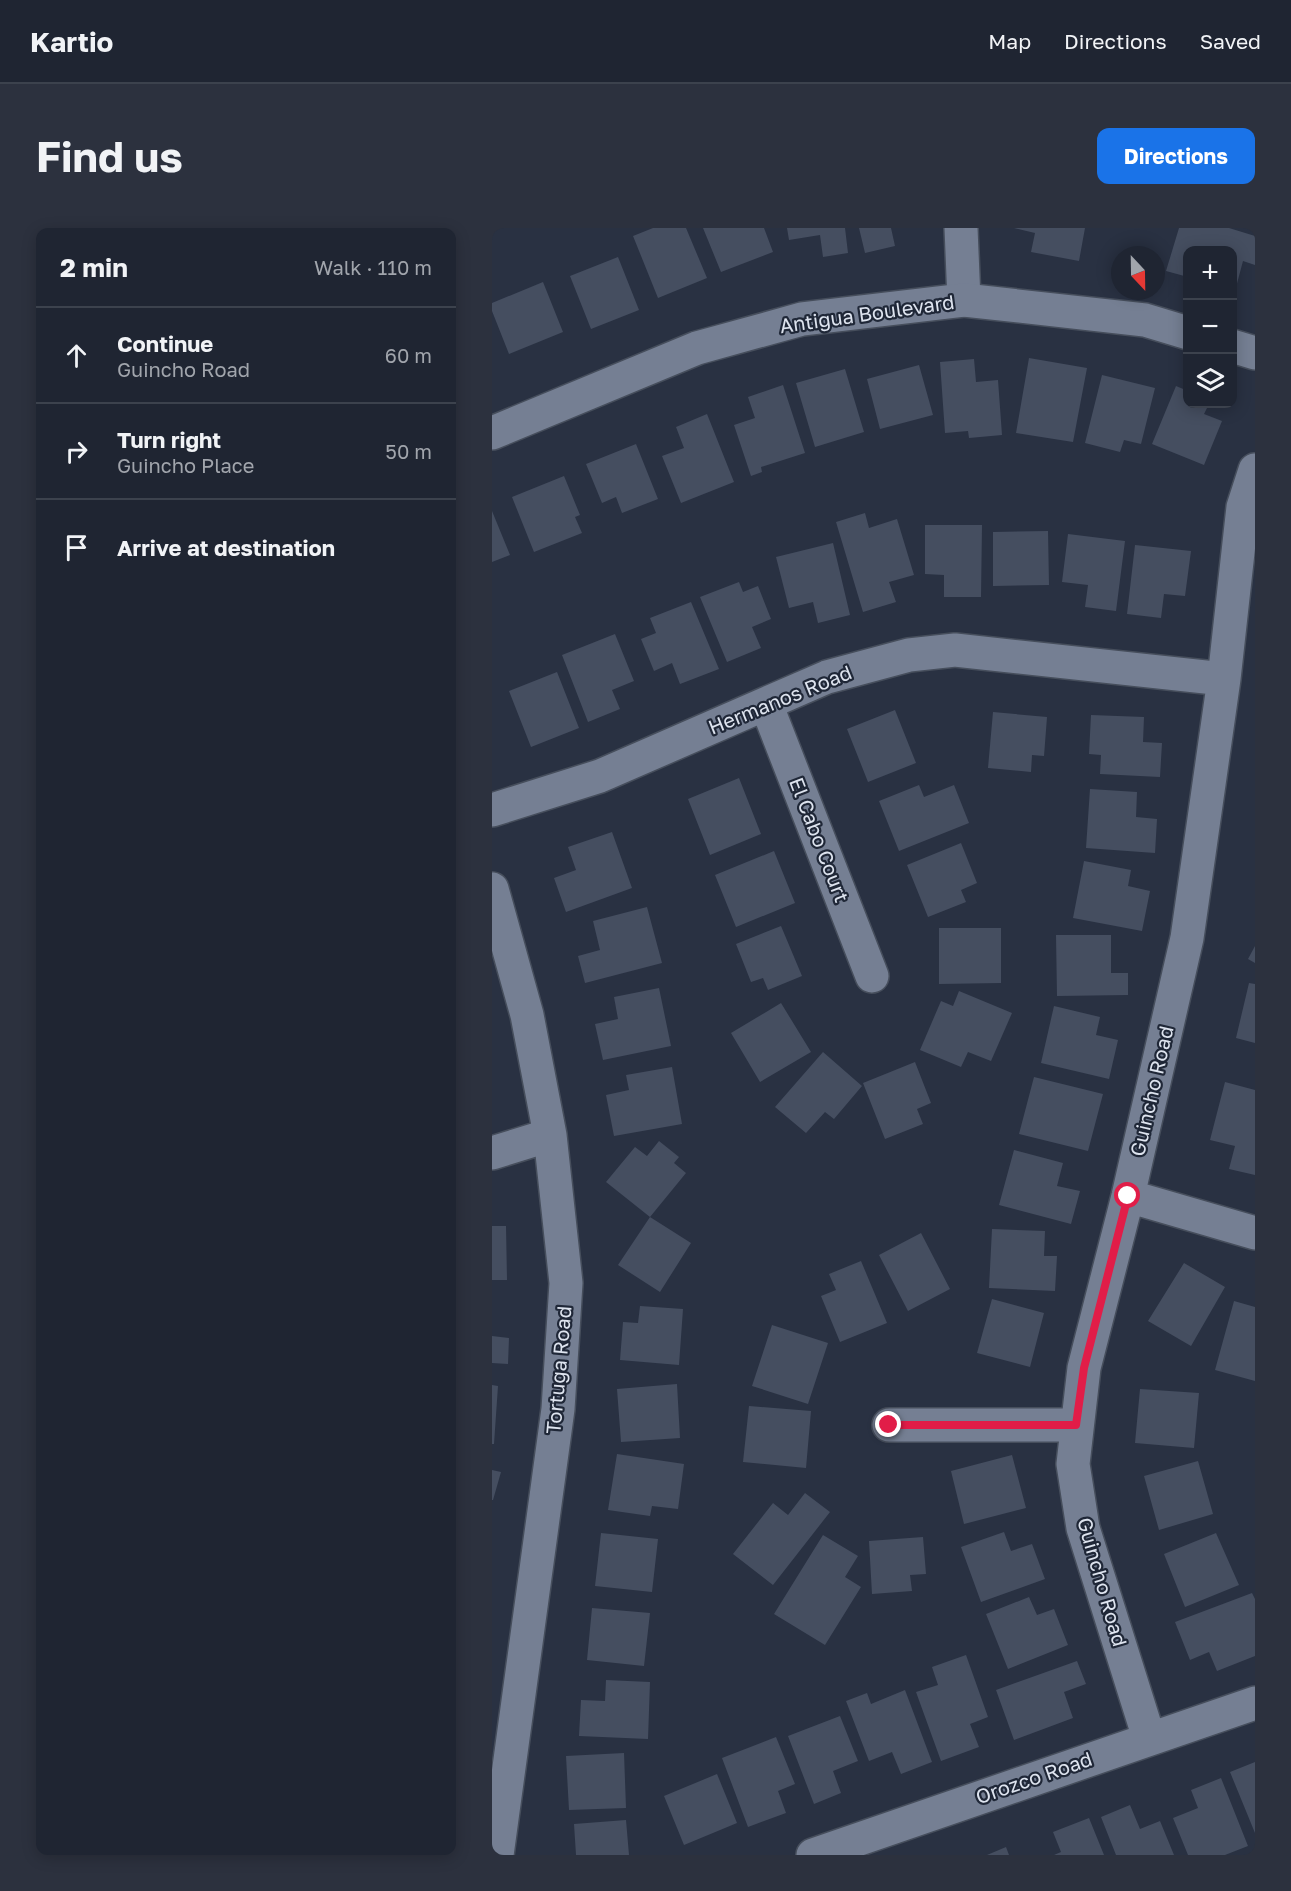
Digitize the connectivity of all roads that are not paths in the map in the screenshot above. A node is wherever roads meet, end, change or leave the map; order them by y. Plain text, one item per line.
1 (961, 228) edge
2 (964, 300) junction
3 (1183, 331) edge
4 (1237, 347) edge
5 (1255, 353) edge
6 (492, 433) edge
7 (1255, 470) edge
8 (1224, 679) junction
9 (766, 704) junction
10 (492, 810) edge
11 (492, 889) edge
12 (872, 976) dead end
13 (550, 1135) junction
14 (492, 1153) edge
15 (1128, 1196) junction
16 (1255, 1233) edge
17 (889, 1425) dead end
18 (1076, 1425) junction
19 (1255, 1703) edge
20 (1149, 1738) junction
21 (497, 1855) edge
22 (813, 1855) edge

1 - 2 street
2 - 3 street, Antigua Boulevard
2 - 6 street, Antigua Boulevard
4 - 5 street
7 - 8 street, Guincho Road
8 - 9 street, Hermanos Road
8 - 15 street, Guincho Road
9 - 10 street, Hermanos Road
9 - 12 street, El Cabo Court
11 - 13 street, Tortuga Road
13 - 14 street
13 - 21 street, Tortuga Road
15 - 16 street
15 - 18 street, Guincho Road
17 - 18 street
18 - 20 street, Guincho Road
19 - 20 street, Orozco Road
20 - 22 street, Orozco Road

